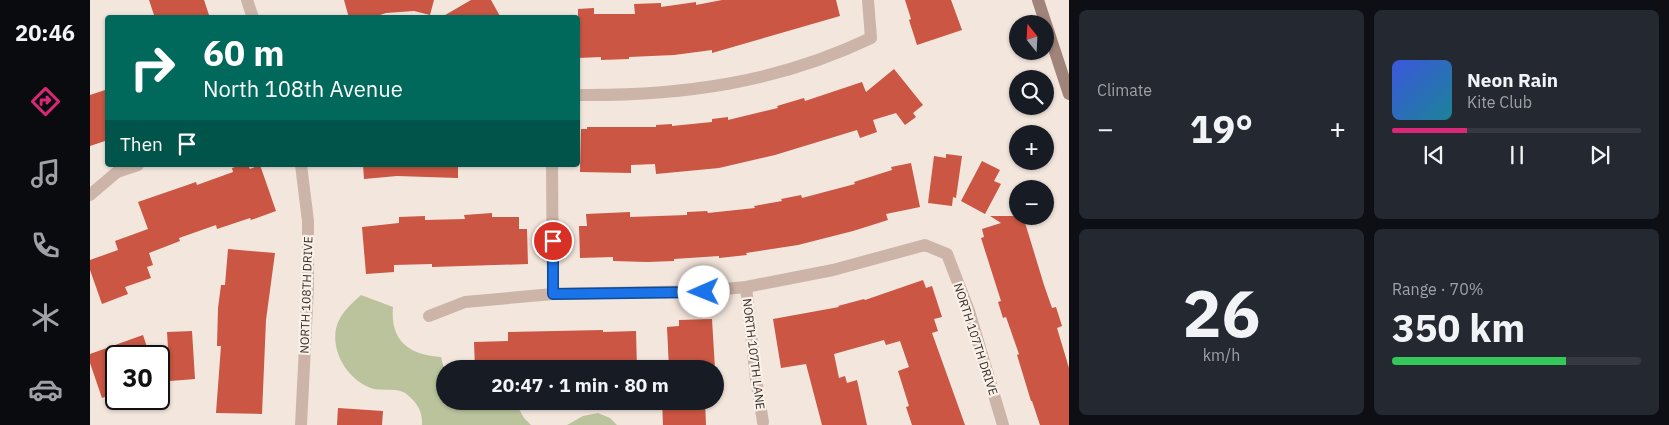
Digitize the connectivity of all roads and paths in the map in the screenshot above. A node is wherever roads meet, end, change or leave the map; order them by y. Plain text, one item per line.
1 (247, 0) edge
2 (868, 0) edge
3 (1038, 0) edge
4 (252, 15) edge
5 (1069, 94) edge
6 (580, 95) edge
7 (132, 167) edge
8 (301, 167) edge
9 (552, 167) edge
10 (90, 195) edge
11 (746, 287) junction
12 (553, 294) junction
13 (429, 316) dead end
14 (763, 422) dead end
15 (301, 425) edge
16 (1003, 425) edge

1 - 4 street
2 - 6 street
3 - 5 main road
7 - 10 street
8 - 15 street, NORTH 108TH DRIVE
9 - 12 street
11 - 12 street
11 - 14 street, NORTH 107TH LANE
11 - 16 street, NORTH 107TH DRIVE
12 - 13 street

